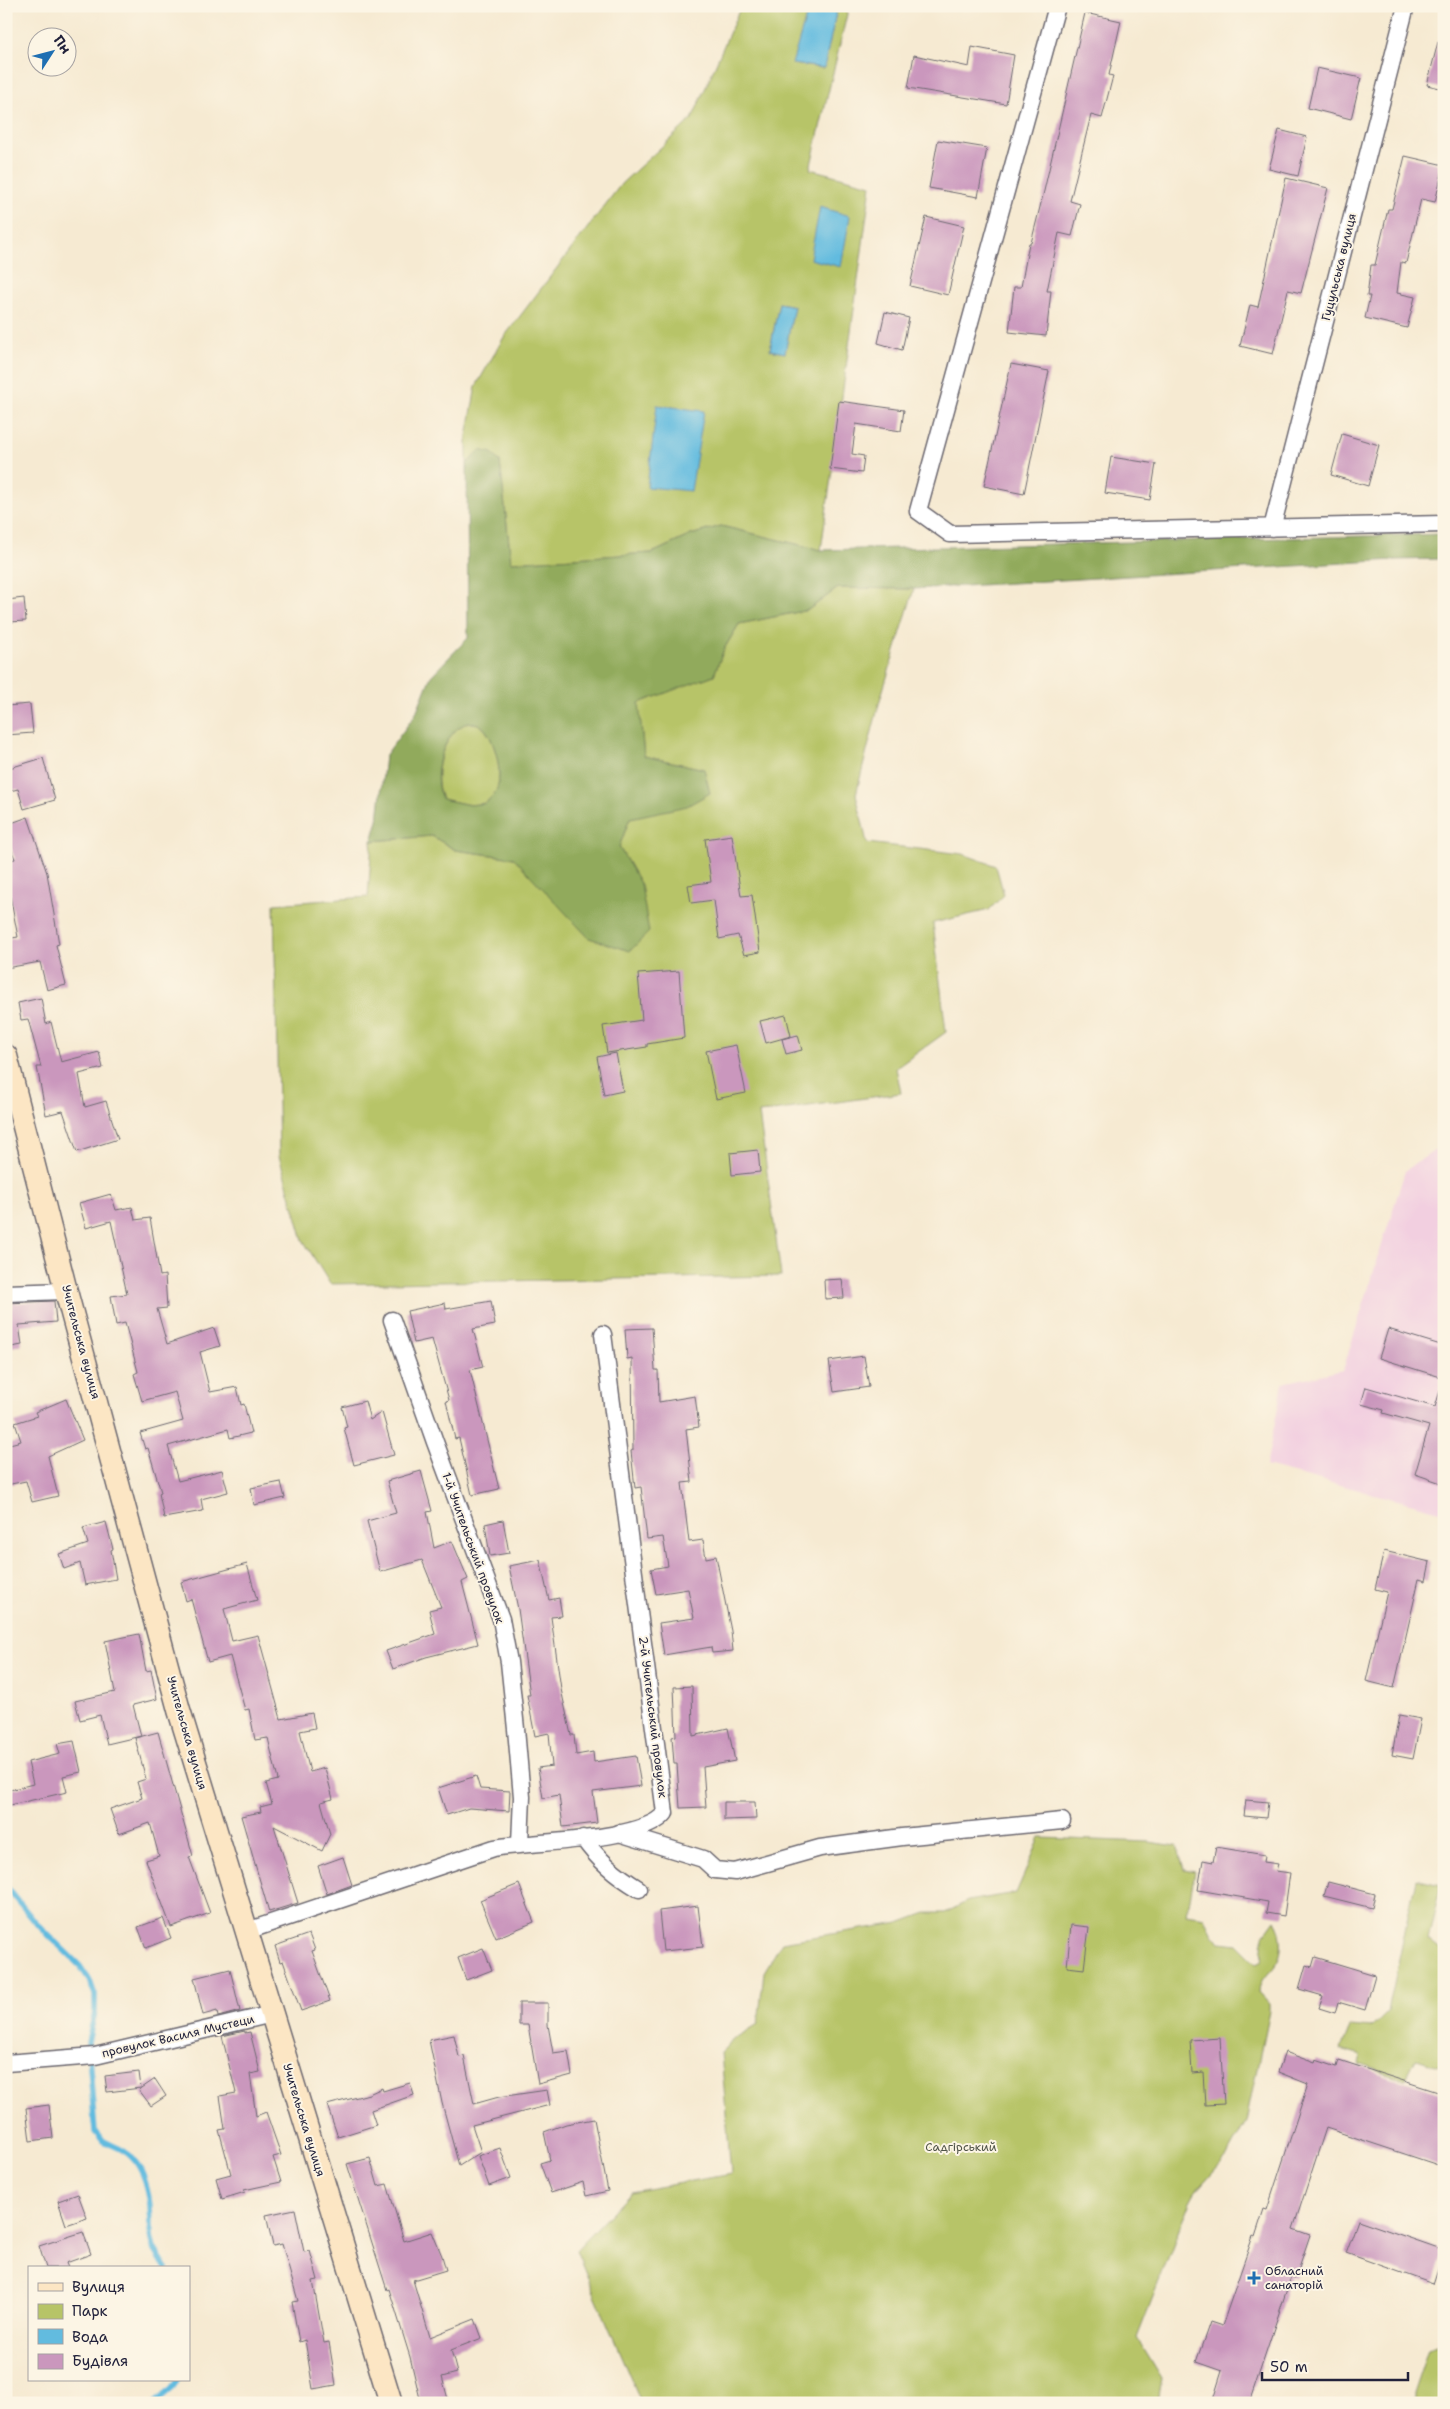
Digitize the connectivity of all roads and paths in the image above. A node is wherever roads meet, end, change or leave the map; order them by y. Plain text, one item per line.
1 (1057, 6) edge
2 (1406, 6) edge
3 (1444, 524) edge
4 (1272, 528) junction
5 (6, 1056) edge
6 (66, 1291) junction
7 (6, 1293) edge
8 (392, 1320) dead end
9 (603, 1334) dead end
10 (1062, 1821) dead end
11 (617, 1833) junction
12 (583, 1838) junction
13 (520, 1843) junction
14 (639, 1889) dead end
15 (247, 1931) junction
16 (272, 2014) junction
17 (6, 2063) edge
18 (391, 2403) edge

1 - 4 street
2 - 4 street, Гуцульська вулиця
3 - 4 street
5 - 6 main road, Учительська вулиця
6 - 7 street
6 - 15 main road, Учительська вулиця
8 - 13 street, 1-й Учительський провулок
9 - 11 street, 2-й Учительський провулок
10 - 11 street
11 - 12 street, 2-й Учительський провулок
12 - 13 street, 2-й Учительський провулок
12 - 14 street
13 - 15 street, 2-й Учительський провулок
15 - 16 main road, Учительська вулиця
16 - 17 street, провулок Василя Мустеци
16 - 18 main road, Учительська вулиця

